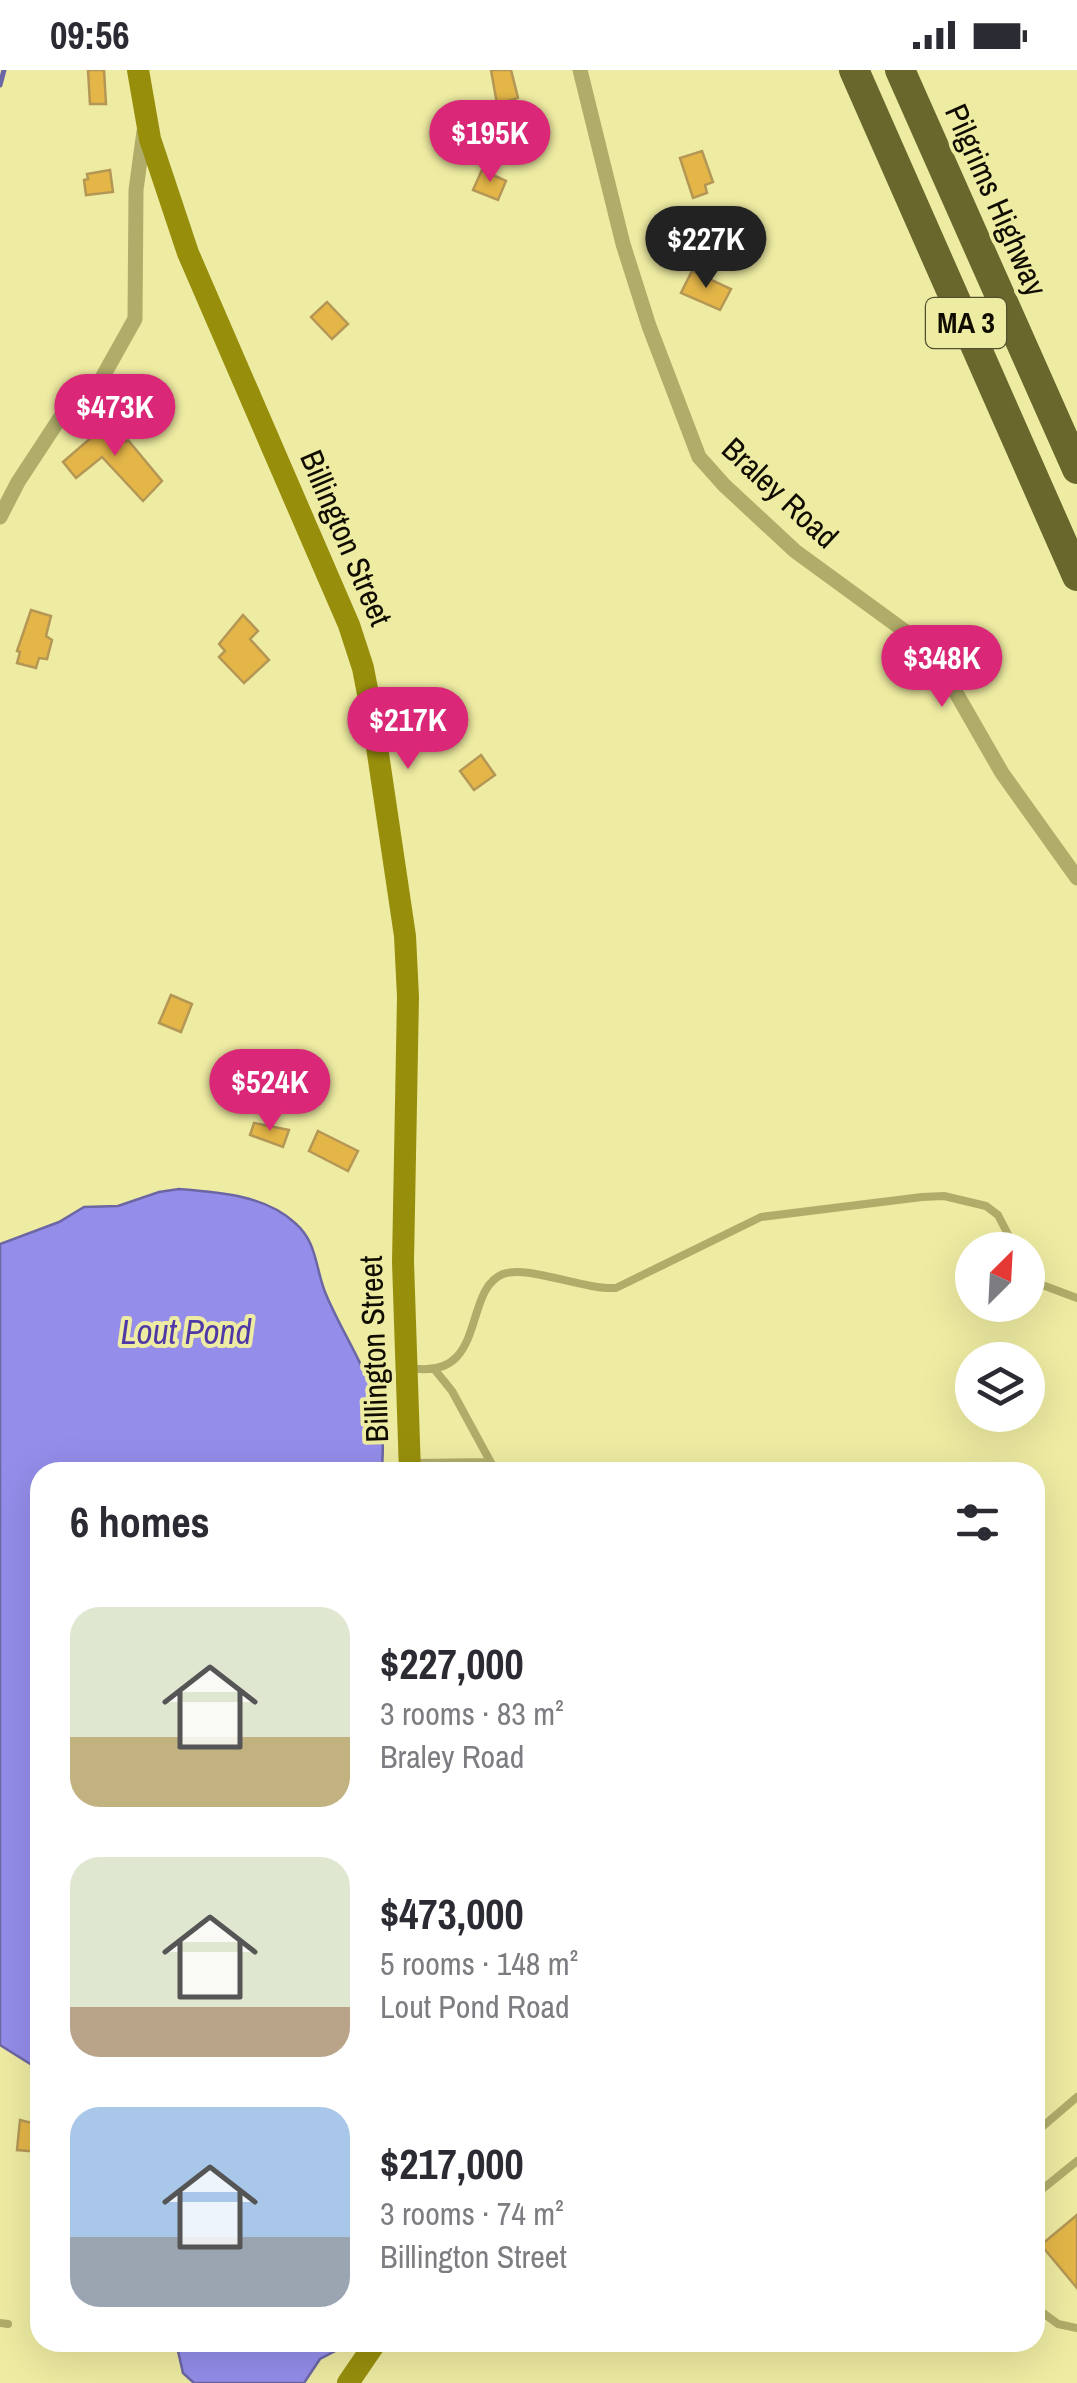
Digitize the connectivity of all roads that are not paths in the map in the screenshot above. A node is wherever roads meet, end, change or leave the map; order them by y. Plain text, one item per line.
1 (138, 70) edge
2 (580, 70) edge
3 (854, 70) edge
4 (900, 70) edge
5 (145, 122) junction
6 (1077, 468) edge
7 (0, 517) edge
8 (1077, 576) edge
9 (1077, 878) edge
10 (1007, 1232) edge
11 (1045, 1287) edge
12 (1077, 1298) edge
13 (406, 1367) junction
14 (435, 1370) junction
15 (410, 1462) edge
16 (490, 1462) edge
17 (1077, 2097) edge
18 (1045, 2124) edge
19 (1077, 2161) edge
20 (1045, 2187) edge
21 (1045, 2314) edge
22 (1077, 2328) edge
23 (369, 2352) edge
24 (348, 2383) edge

1 - 5 street, Billington Street
2 - 9 street, Braley Road
3 - 8 highway, MA 3
4 - 6 highway, Pilgrims Highway / MA 3
5 - 7 street
5 - 13 street, Billington Street
10 - 14 lane
11 - 12 lane
13 - 14 lane
13 - 15 street, Billington Street
14 - 16 lane
17 - 18 lane
19 - 20 lane
21 - 22 lane
23 - 24 street

